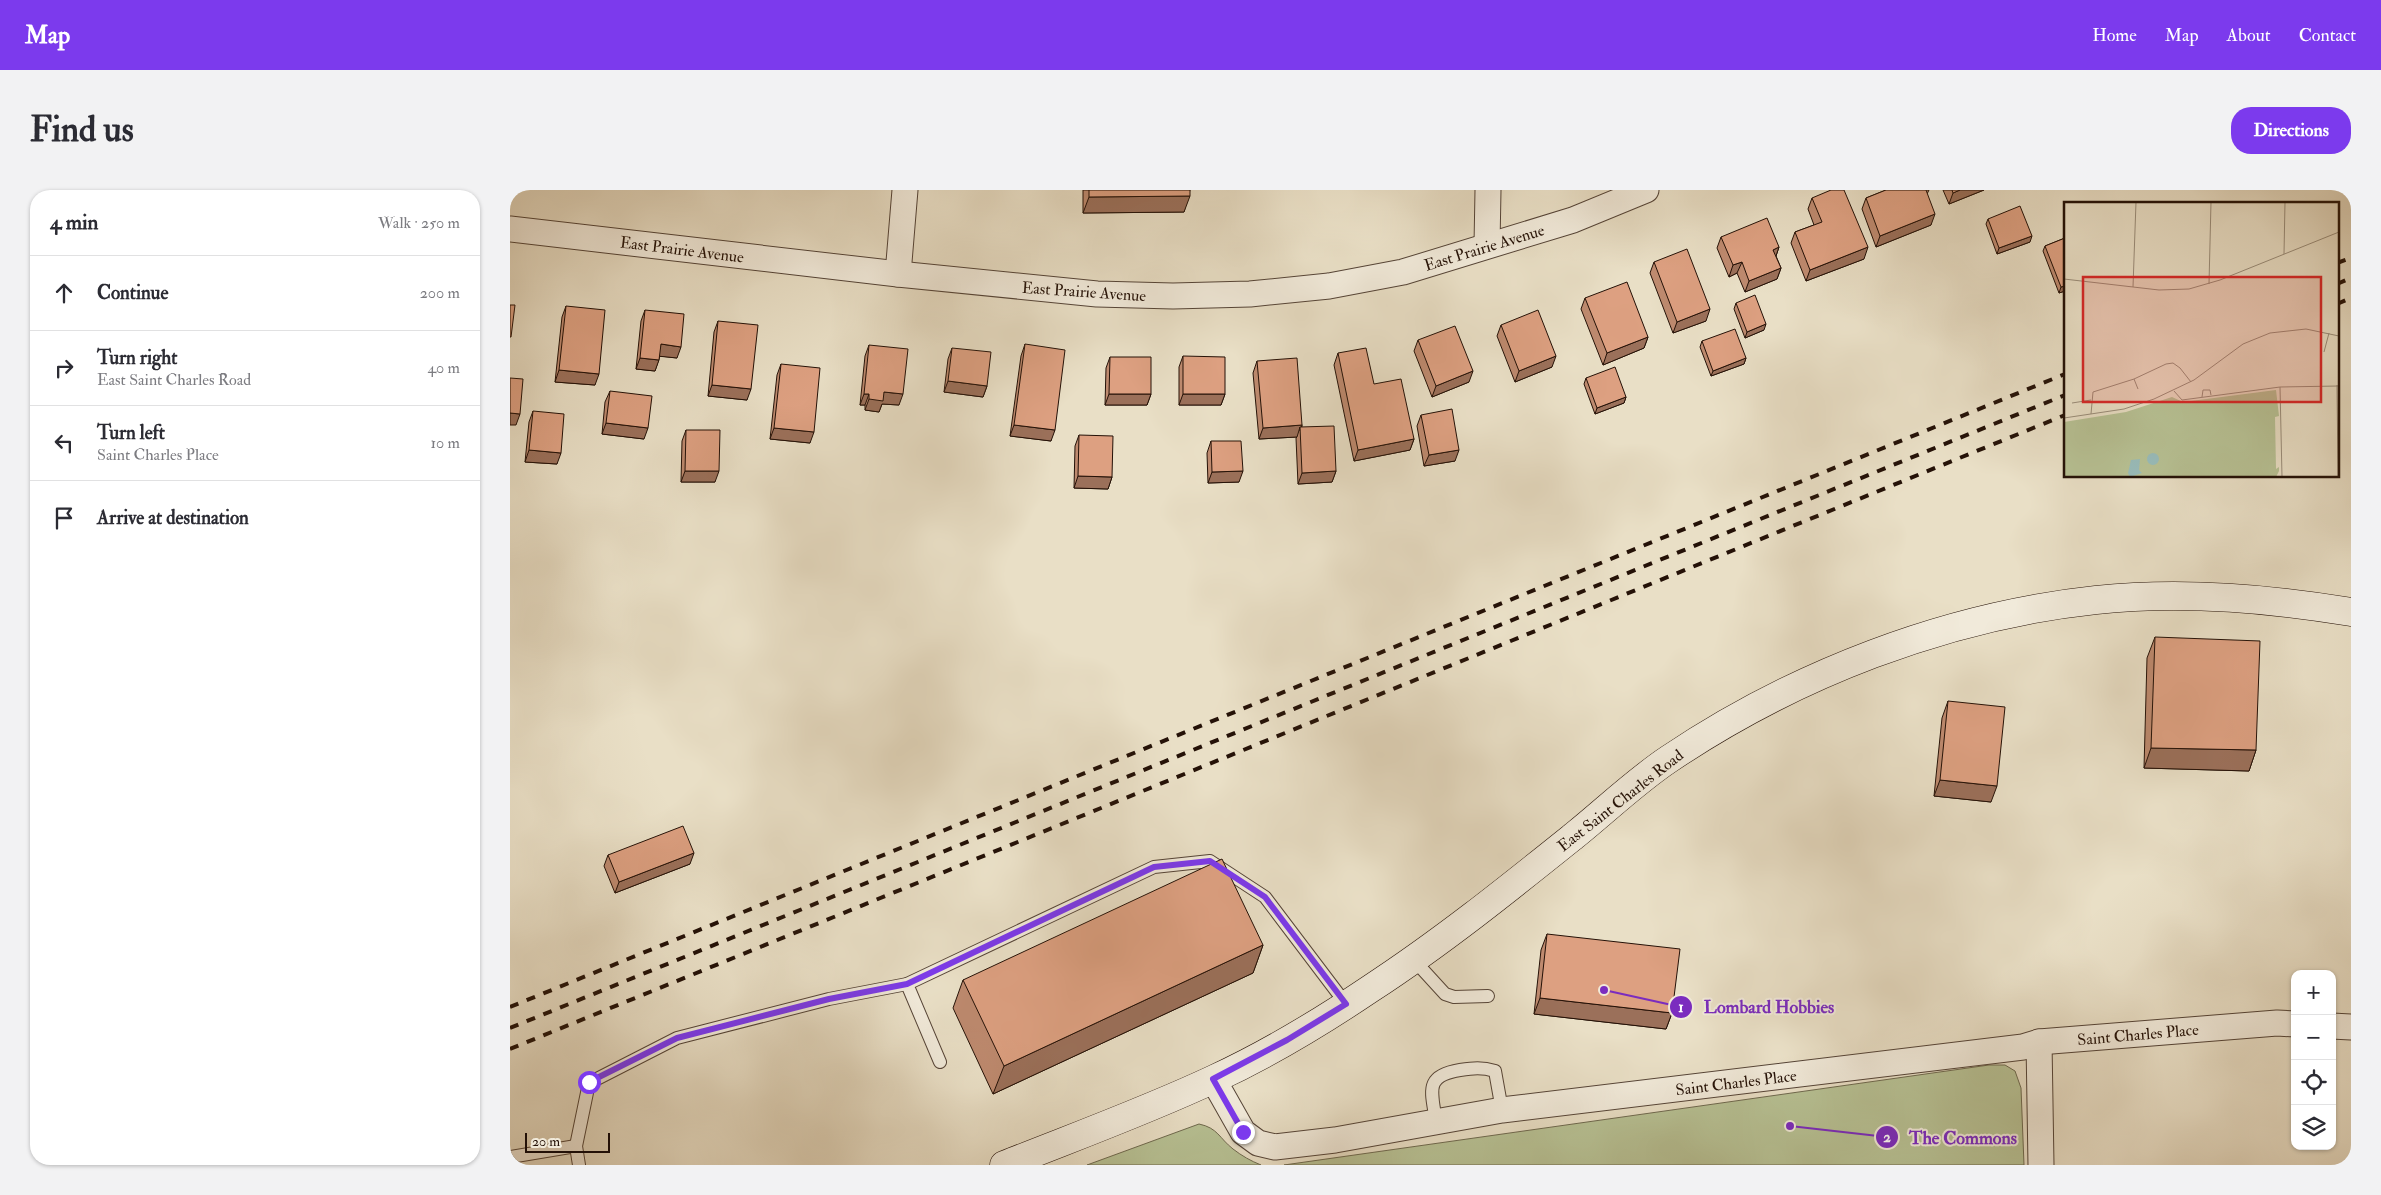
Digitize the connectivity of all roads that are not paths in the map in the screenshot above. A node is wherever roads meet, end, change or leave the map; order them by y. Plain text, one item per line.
1 (905, 190) edge
2 (1488, 190) edge
3 (1646, 190) edge
4 (510, 229) edge
5 (1487, 245) junction
6 (898, 274) junction
7 (2351, 612) edge
8 (1413, 958) junction
9 (907, 984) junction
10 (1488, 996) dead end
11 (1346, 1004) junction
12 (2291, 1024) edge
13 (2336, 1026) edge
14 (2351, 1027) edge
15 (2039, 1042) junction
16 (940, 1062) dead end
17 (1213, 1079) junction
18 (1502, 1110) junction
19 (1436, 1122) junction
20 (576, 1146) junction
21 (510, 1157) edge
22 (579, 1165) edge
23 (1004, 1165) edge
24 (2040, 1165) edge

1 - 6 street
2 - 5 street
3 - 5 street, East Prairie Avenue
4 - 6 street, East Prairie Avenue
5 - 6 street, East Prairie Avenue
7 - 8 main road, East Saint Charles Road
8 - 10 lane
8 - 11 main road, East Saint Charles Road
9 - 11 lane
9 - 16 lane
9 - 20 lane
11 - 17 main road, East Saint Charles Road
12 - 15 street, Saint Charles Place
13 - 14 street
15 - 18 street, Saint Charles Place
15 - 24 street
17 - 19 street, Saint Charles Place
17 - 23 main road, East Saint Charles Road
18 - 19 street, Saint Charles Place
18 - 19 lane
20 - 21 lane
20 - 22 lane

